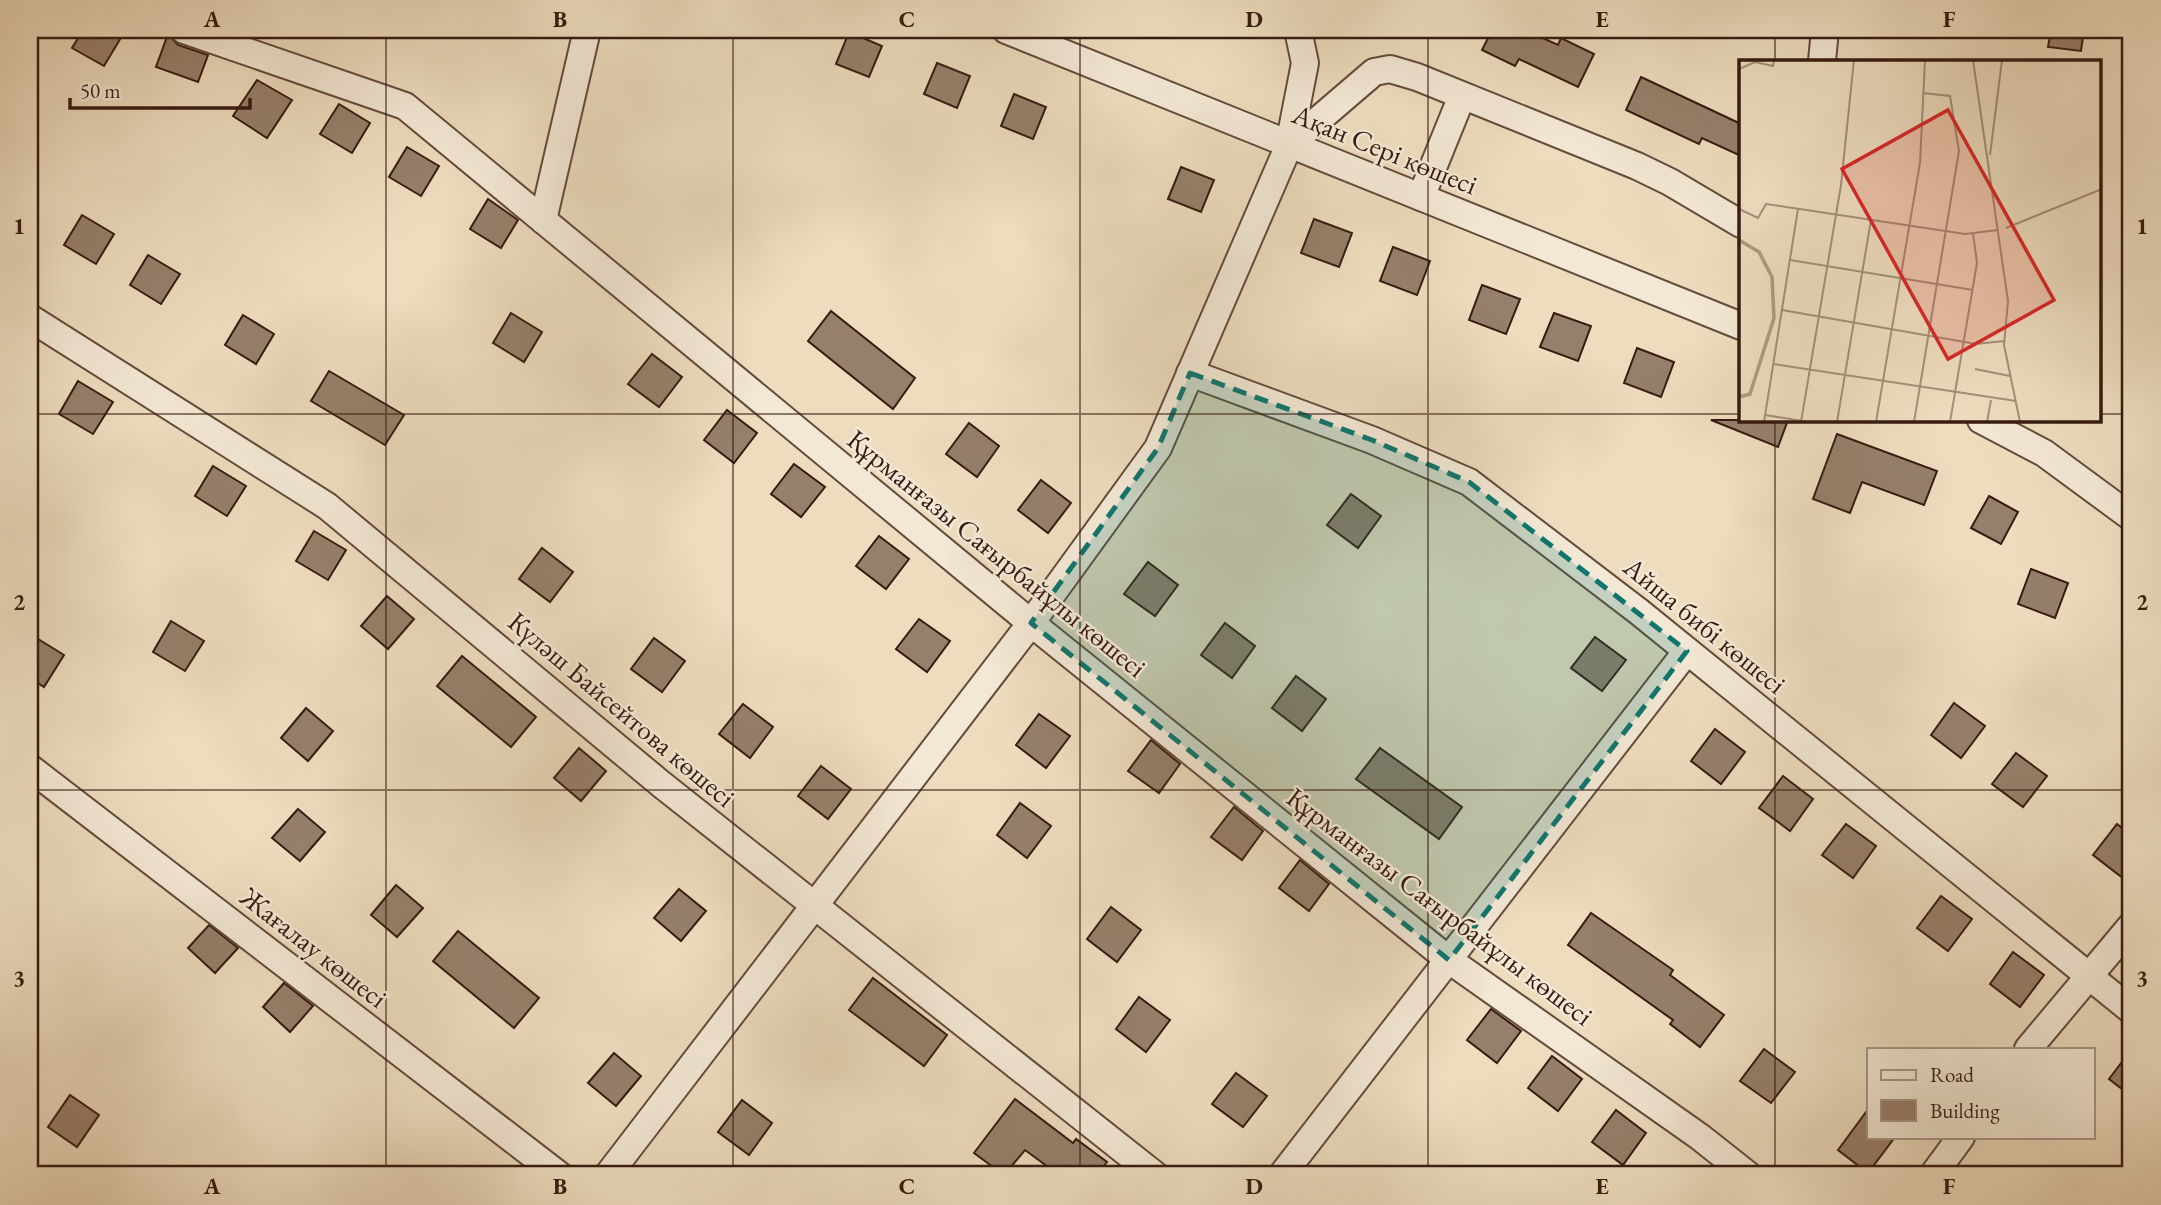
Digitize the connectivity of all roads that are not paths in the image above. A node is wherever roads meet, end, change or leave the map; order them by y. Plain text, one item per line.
1 (184, 30) edge
2 (587, 30) edge
3 (1006, 30) edge
4 (1298, 30) edge
5 (1311, 30) edge
6 (1825, 30) edge
7 (1822, 60) edge
8 (1305, 63) junction
9 (1462, 96) junction
10 (1289, 145) junction
11 (1421, 197) junction
12 (543, 220) junction
13 (1739, 223) edge
14 (30, 318) edge
15 (1739, 323) edge
16 (1190, 373) junction
17 (1985, 422) edge
18 (2131, 517) edge
19 (1031, 623) junction
20 (1687, 651) junction
21 (30, 768) edge
22 (814, 906) junction
23 (2131, 926) edge
24 (1449, 960) junction
25 (2088, 974) junction
26 (2131, 1010) edge
27 (2029, 1048) edge
28 (1960, 1138) edge
29 (559, 1175) edge
30 (608, 1175) edge
31 (1155, 1175) edge
32 (1282, 1175) edge
33 (1748, 1175) edge
34 (1933, 1175) edge

1 - 12 street, Құрманғазы Сағырбайұлы көшесі
2 - 12 street
3 - 10 street, Ақан Сері көшесі
4 - 8 street
5 - 8 street
6 - 7 street
8 - 10 street
9 - 10 street
9 - 11 street
9 - 13 street
10 - 11 street, Ақан Сері көшесі
10 - 16 street
11 - 15 street, Ақан Сері көшесі
12 - 19 street, Құрманғазы Сағырбайұлы көшесі
14 - 22 street, Күләш Байсейтова көшесі
16 - 19 street
16 - 20 street, Айша бибі көшесі
17 - 18 street
19 - 22 street
19 - 24 street, Құрманғазы Сағырбайұлы көшесі
20 - 24 street
20 - 25 street, Айша бибі көшесі
21 - 29 street, Жағалау көшесі
22 - 30 street
22 - 31 street, Күләш Байсейтова көшесі
23 - 25 street
24 - 32 street
24 - 33 street, Құрманғазы Сағырбайұлы көшесі
25 - 26 street, Айша бибі көшесі
25 - 27 street
28 - 34 street

